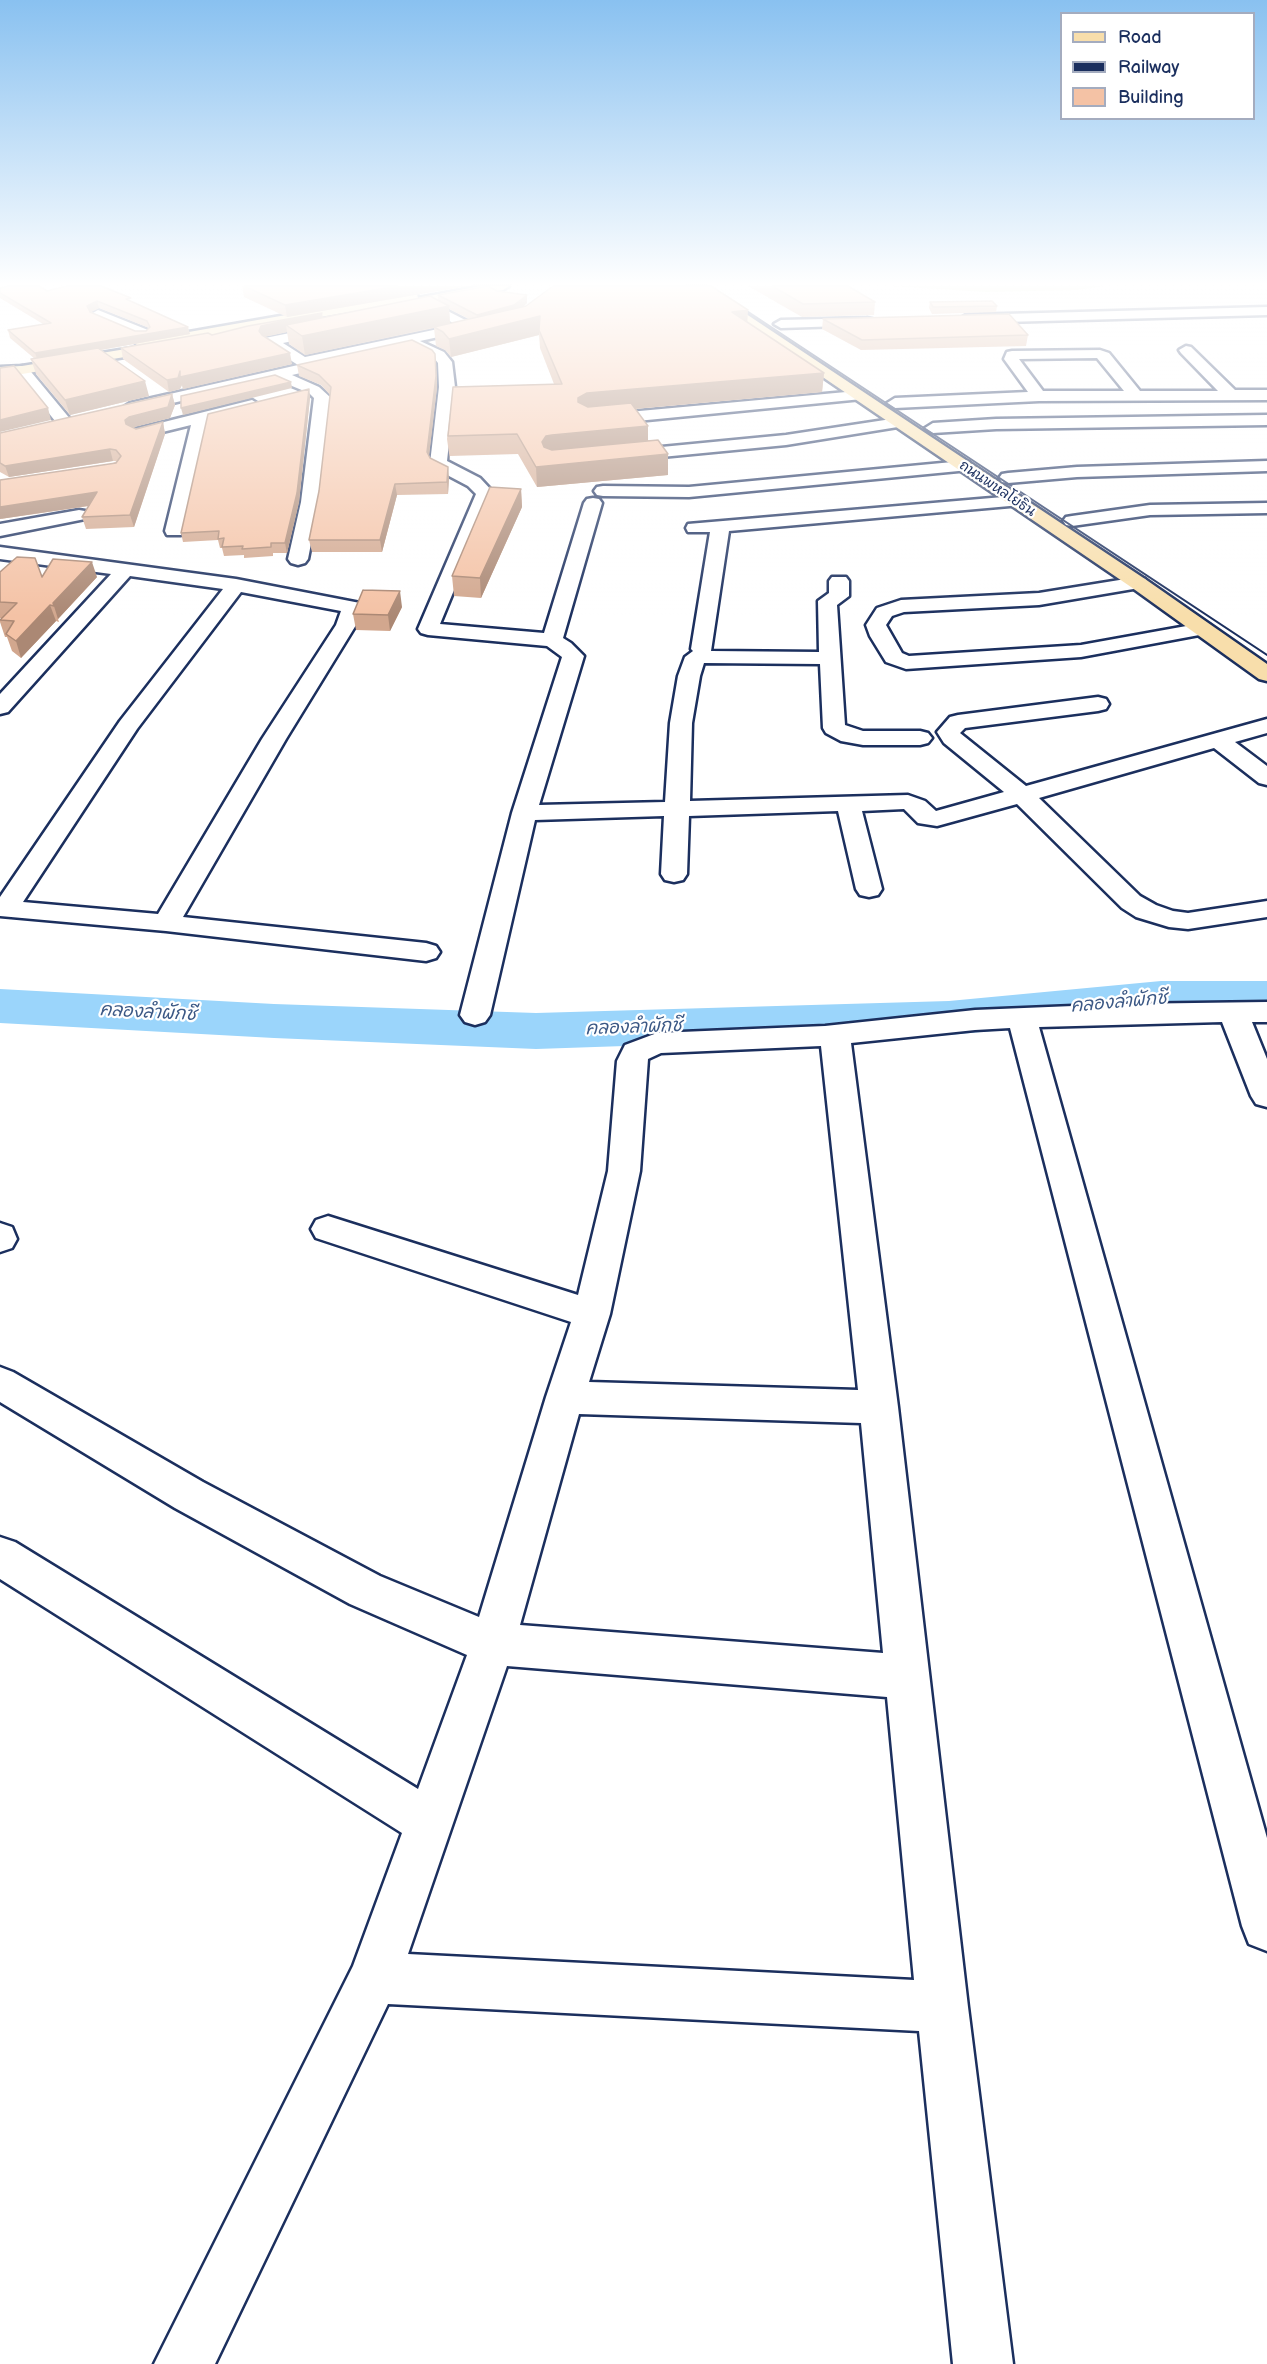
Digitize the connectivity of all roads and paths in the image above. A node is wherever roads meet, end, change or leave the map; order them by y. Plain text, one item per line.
1 (47, 396) edge
2 (163, 396) edge
3 (179, 396) edge
4 (321, 396) edge
5 (446, 396) edge
6 (854, 396) edge
7 (857, 396) edge
8 (885, 396) edge
9 (1032, 396) edge
10 (167, 399) junction
11 (269, 401) edge
12 (895, 403) junction
13 (754, 406) junction
14 (110, 412) edge
15 (644, 415) junction
16 (201, 417) junction
17 (588, 420) edge
18 (1267, 420) edge
19 (898, 423) junction
20 (44, 428) edge
21 (933, 428) junction
22 (138, 433) edge
23 (786, 440) junction
24 (660, 451) junction
25 (607, 457) edge
26 (963, 466) junction
27 (1267, 466) edge
28 (1008, 478) junction
29 (1015, 501) junction
30 (1267, 508) edge
31 (79, 515) dead end
32 (1072, 520) junction
33 (720, 527) junction
34 (695, 528) dead end
35 (0, 530) edge
36 (174, 531) dead end
37 (0, 553) edge
38 (298, 559) dead end
39 (125, 570) junction
40 (1152, 580) junction
41 (839, 581) dead end
42 (236, 585) junction
43 (1203, 629) junction
44 (552, 640) junction
45 (702, 649) dead end
46 (830, 658) junction
47 (1267, 674) edge
48 (1098, 704) dead end
49 (0, 707) edge
50 (1267, 726) edge
51 (920, 738) dead end
52 (1216, 739) junction
53 (1267, 778) edge
54 (1022, 795) junction
55 (848, 803) junction
56 (677, 809) junction
57 (524, 813) junction
58 (674, 874) dead end
59 (870, 890) dead end
60 (3, 908) edge
61 (1267, 909) edge
62 (166, 923) junction
63 (426, 952) dead end
64 (1233, 1012) junction
65 (1267, 1012) edge
66 (475, 1015) dead end
67 (1022, 1018) junction
68 (835, 1035) junction
69 (1267, 1096) edge
70 (328, 1229) dead end
71 (592, 1314) junction
72 (0, 1383) edge
73 (564, 1397) junction
74 (879, 1407) junction
75 (0, 1556) edge
76 (493, 1644) junction
77 (907, 1677) junction
78 (429, 1823) junction
79 (1267, 1926) edge
80 (374, 1978) junction
81 (942, 2007) junction
82 (184, 2364) edge
83 (983, 2364) edge

1 - 20 street
2 - 10 street
3 - 10 street
4 - 38 street
5 - 44 street
6 - 13 street
7 - 19 main road, ถนนพหลโยธิน
8 - 12 main road, ถนนพหลโยธิน
9 - 12 street
10 - 14 street
11 - 16 street
12 - 21 main road, ถนนพหลโยธิน
13 - 15 street
13 - 23 street
15 - 17 street
15 - 24 street
16 - 22 street
16 - 36 street
18 - 21 street
19 - 23 street
19 - 26 main road, ถนนพหลโยธิน
21 - 28 main road, ถนนพหลโยธิน
23 - 24 street
24 - 25 street
26 - 29 main road, ถนนพหลโยธิน
26 - 44 street
27 - 28 street
28 - 32 main road, ถนนพหลโยธิน
29 - 33 street
29 - 40 main road, ถนนพหลโยธิน
30 - 32 street
31 - 35 street
32 - 40 main road, ถนนพหลโยธิน
33 - 34 street
33 - 45 street
37 - 39 street
39 - 42 street
39 - 49 street
40 - 43 main road, ถนนพหลโยธิน
40 - 43 street
41 - 46 street
42 - 60 street
42 - 62 street
43 - 47 main road, ถนนพหลโยธิน
44 - 57 street
46 - 51 street
46 - 56 street
48 - 54 street
50 - 52 street
52 - 53 street
52 - 54 street
54 - 55 street
54 - 61 street
55 - 56 street
55 - 59 street
56 - 57 street
56 - 58 street
57 - 66 street
60 - 62 street
62 - 63 street
64 - 65 street
64 - 67 street
64 - 69 street
67 - 68 street
67 - 79 street
68 - 71 street
68 - 74 street
70 - 71 street
71 - 73 street
72 - 76 street
73 - 74 street
73 - 76 street
74 - 77 street
75 - 78 street
76 - 77 street
76 - 78 street
77 - 81 street
78 - 80 street
80 - 81 street
80 - 82 street
81 - 83 street

